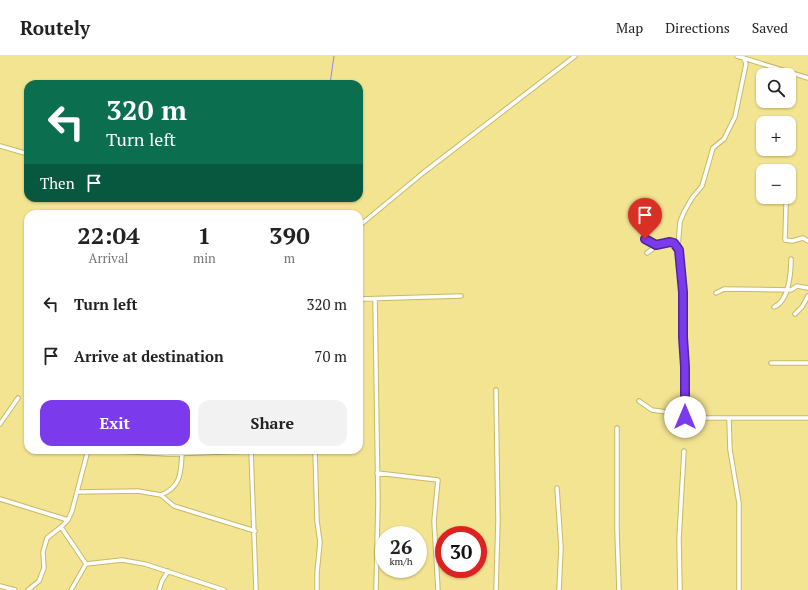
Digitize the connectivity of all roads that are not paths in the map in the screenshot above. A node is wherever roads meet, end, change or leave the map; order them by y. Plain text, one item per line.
1 (575, 56) edge
2 (737, 56) edge
3 (744, 58) junction
4 (808, 78) edge
5 (0, 146) edge
6 (24, 153) edge
7 (786, 205) dead end
8 (363, 223) edge
9 (645, 239) dead end
10 (808, 241) edge
11 (656, 245) junction
12 (678, 247) junction
13 (647, 253) dead end
14 (791, 259) dead end
15 (808, 288) edge
16 (786, 290) junction
17 (716, 293) dead end
18 (460, 296) dead end
19 (808, 296) edge
20 (363, 299) edge
21 (375, 300) junction
22 (774, 307) dead end
23 (795, 314) dead end
24 (771, 363) dead end
25 (808, 363) edge
26 (496, 390) dead end
27 (18, 398) dead end
28 (639, 401) dead end
29 (681, 414) junction
30 (808, 418) edge
31 (729, 419) junction
32 (0, 424) edge
33 (617, 428) dead end
34 (684, 451) dead end
35 (87, 454) edge
36 (182, 454) edge
37 (251, 454) edge
38 (315, 454) edge
39 (377, 472) junction
40 (557, 488) dead end
41 (78, 492) junction
42 (161, 495) junction
43 (0, 499) edge
44 (68, 520) junction
45 (61, 527) junction
46 (255, 531) junction
47 (86, 564) junction
48 (168, 572) junction
49 (0, 586) edge
50 (15, 590) edge
51 (28, 590) edge
52 (71, 590) edge
53 (159, 590) edge
54 (224, 590) edge
55 (256, 590) edge
56 (317, 590) edge
57 (376, 590) edge
58 (438, 590) edge
59 (496, 590) edge
60 (559, 590) edge
61 (619, 590) edge
62 (680, 590) edge
63 (739, 590) edge

1 - 8 street
2 - 3 street
3 - 4 street
3 - 12 street
5 - 6 street
7 - 10 street
9 - 11 street
11 - 12 street
11 - 13 street
12 - 29 street
14 - 16 street
15 - 16 street
16 - 17 street
16 - 22 street
18 - 21 street
19 - 23 street
20 - 21 street
21 - 39 street
24 - 25 street
26 - 59 street
27 - 32 street
28 - 29 street
29 - 31 street
30 - 31 street
31 - 63 street
33 - 61 street
34 - 62 street
35 - 41 street
36 - 42 street
37 - 46 street
38 - 56 street
39 - 57 street
39 - 58 street
40 - 60 street
41 - 42 street
41 - 44 street
42 - 46 street
43 - 44 street
44 - 45 street
45 - 47 street
45 - 51 street
46 - 55 street
47 - 48 street
47 - 52 street
48 - 53 street
48 - 54 street
49 - 50 street

